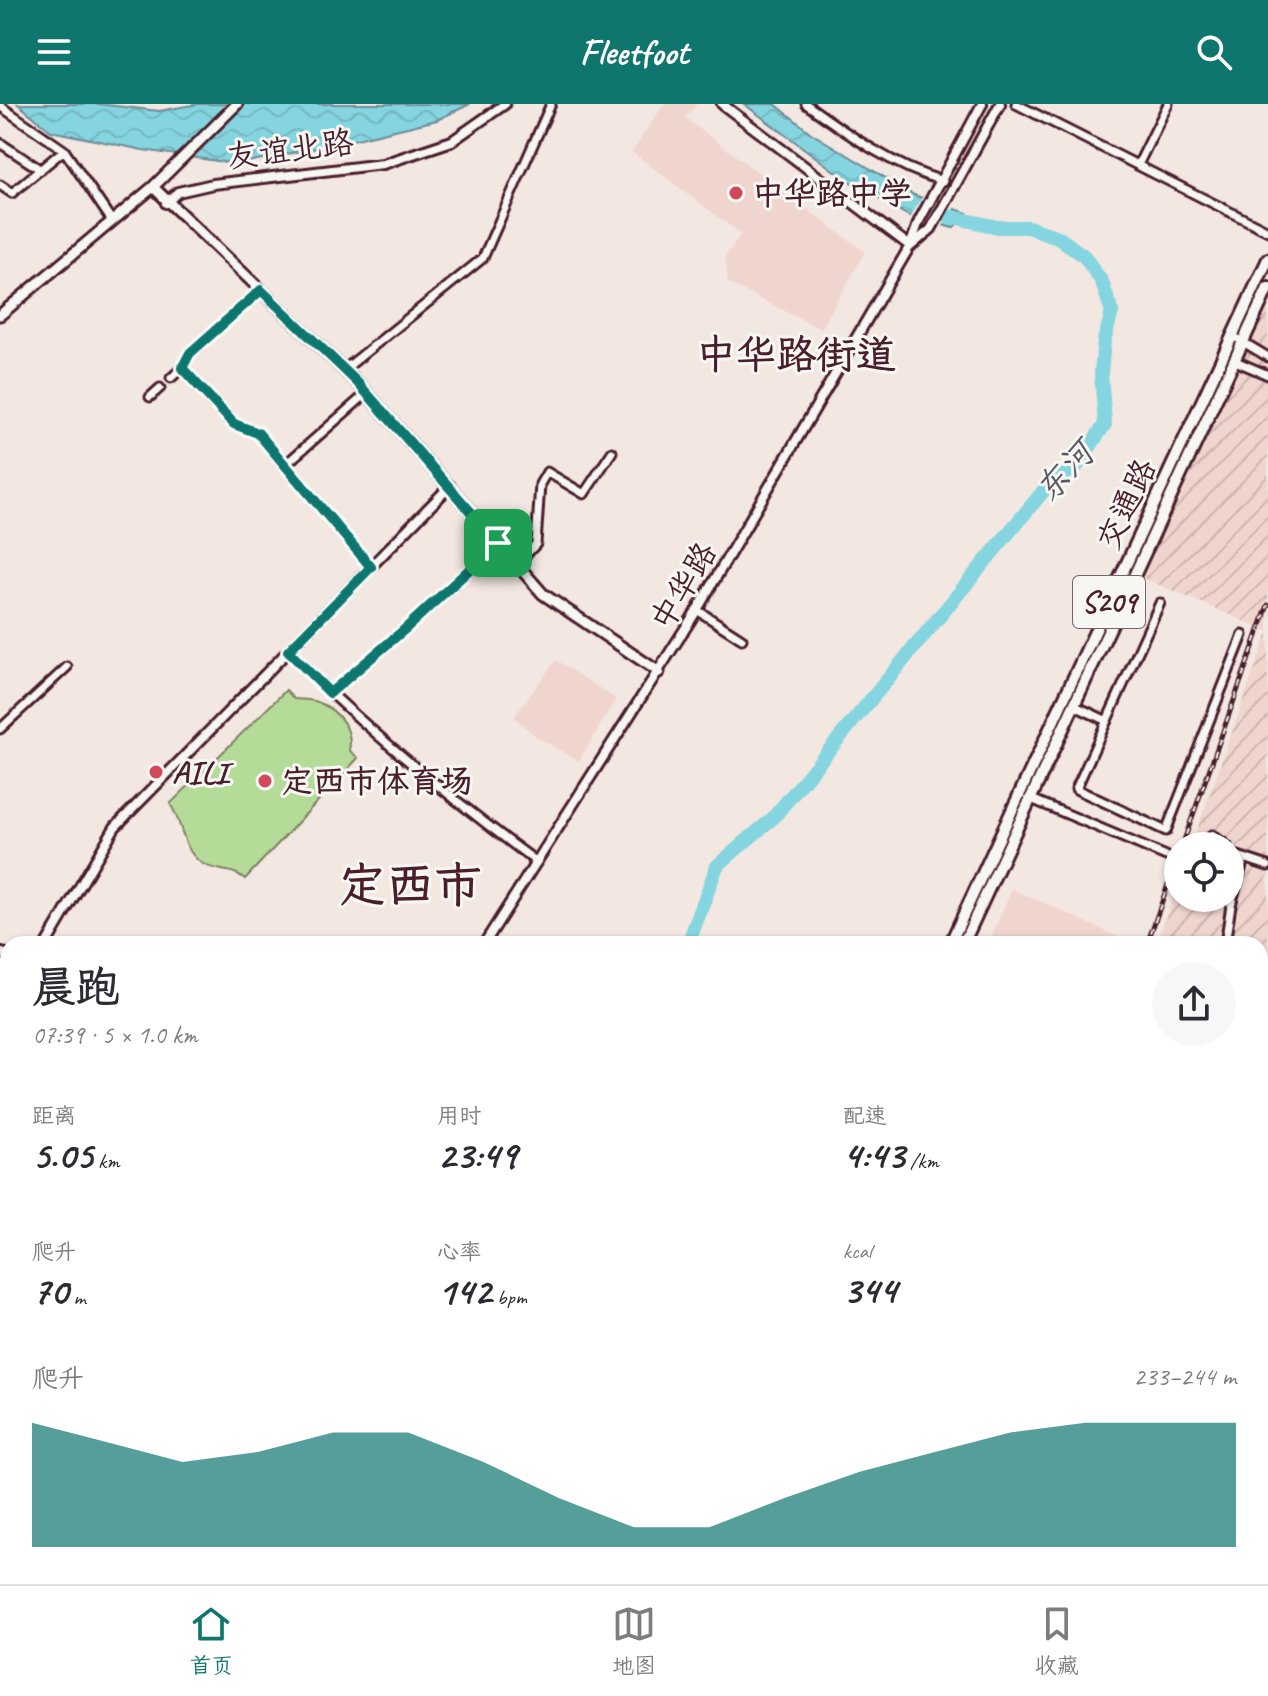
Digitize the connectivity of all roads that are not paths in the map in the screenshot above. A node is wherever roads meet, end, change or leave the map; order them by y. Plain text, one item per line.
1 (237, 104) edge
2 (505, 104) edge
3 (551, 104) edge
4 (722, 104) edge
5 (806, 104) edge
6 (982, 104) edge
7 (1000, 104) edge
8 (1016, 104) edge
9 (1168, 104) edge
10 (0, 106) edge
11 (0, 143) edge
12 (64, 150) junction
13 (1138, 165) junction
14 (41, 170) junction
15 (942, 183) junction
16 (0, 185) edge
17 (153, 187) junction
18 (166, 203) junction
19 (112, 221) junction
20 (1268, 231) edge
21 (910, 246) junction
22 (1268, 259) edge
23 (1268, 288) edge
24 (261, 290) junction
25 (0, 315) edge
26 (1238, 339) junction
27 (1268, 357) edge
28 (1229, 358) junction
29 (182, 368) junction
30 (345, 369) junction
31 (1268, 375) edge
32 (171, 378) dead end
33 (160, 388) dead end
34 (367, 393) junction
35 (150, 397) dead end
36 (612, 452) dead end
37 (285, 465) junction
38 (450, 486) junction
39 (498, 543) junction
40 (517, 564) junction
41 (371, 567) junction
42 (1160, 603) dead end
43 (697, 610) junction
44 (1243, 635) dead end
45 (742, 639) dead end
46 (288, 651) junction
47 (67, 667) dead end
48 (659, 672) junction
49 (330, 693) junction
50 (1073, 705) junction
51 (1107, 721) junction
52 (0, 729) edge
53 (1029, 798) junction
54 (1164, 855) tunnel mouth
55 (1244, 858) edge
56 (537, 862) junction
57 (1268, 866) edge
58 (1230, 912) edge
59 (51, 936) edge
60 (489, 936) edge
61 (954, 936) edge
62 (967, 936) edge
63 (1226, 936) edge

1 - 17 main road
2 - 18 street, 友谊北路
3 - 30 street
4 - 21 street
5 - 15 street
6 - 15 street, 中华路
7 - 21 street, 中华路
8 - 13 street
9 - 13 street
10 - 12 street
11 - 14 street
12 - 14 street
12 - 19 street
13 - 20 street
14 - 16 street
15 - 21 street, 中华路
17 - 18 main road
17 - 19 main road
18 - 24 main road
19 - 25 main road
21 - 43 street, 中华路
22 - 26 main road, 交通路 / S209
23 - 26 main road, 交通路 / S209
24 - 29 street
24 - 30 main road
26 - 27 street
26 - 28 main road, 交通路 / S209
28 - 31 street
28 - 50 main road, 交通路 / S209
28 - 61 main road, 交通路 / S209
29 - 32 street
29 - 37 street
30 - 34 main road
33 - 35 street
34 - 37 street
34 - 38 main road
36 - 40 street
37 - 41 street
38 - 39 main road
38 - 41 street
39 - 40 main road
39 - 49 street
40 - 48 main road
41 - 46 street
42 - 51 street
43 - 45 street
43 - 48 street, 中华路
44 - 51 street
46 - 49 street
46 - 59 street
47 - 52 street
48 - 56 street, 中华路
49 - 56 street
50 - 51 street
50 - 53 main road, 交通路 / S209
53 - 54 street
53 - 62 main road, 交通路 / S209
55 - 57 street
56 - 60 street, 中华路
58 - 63 street

